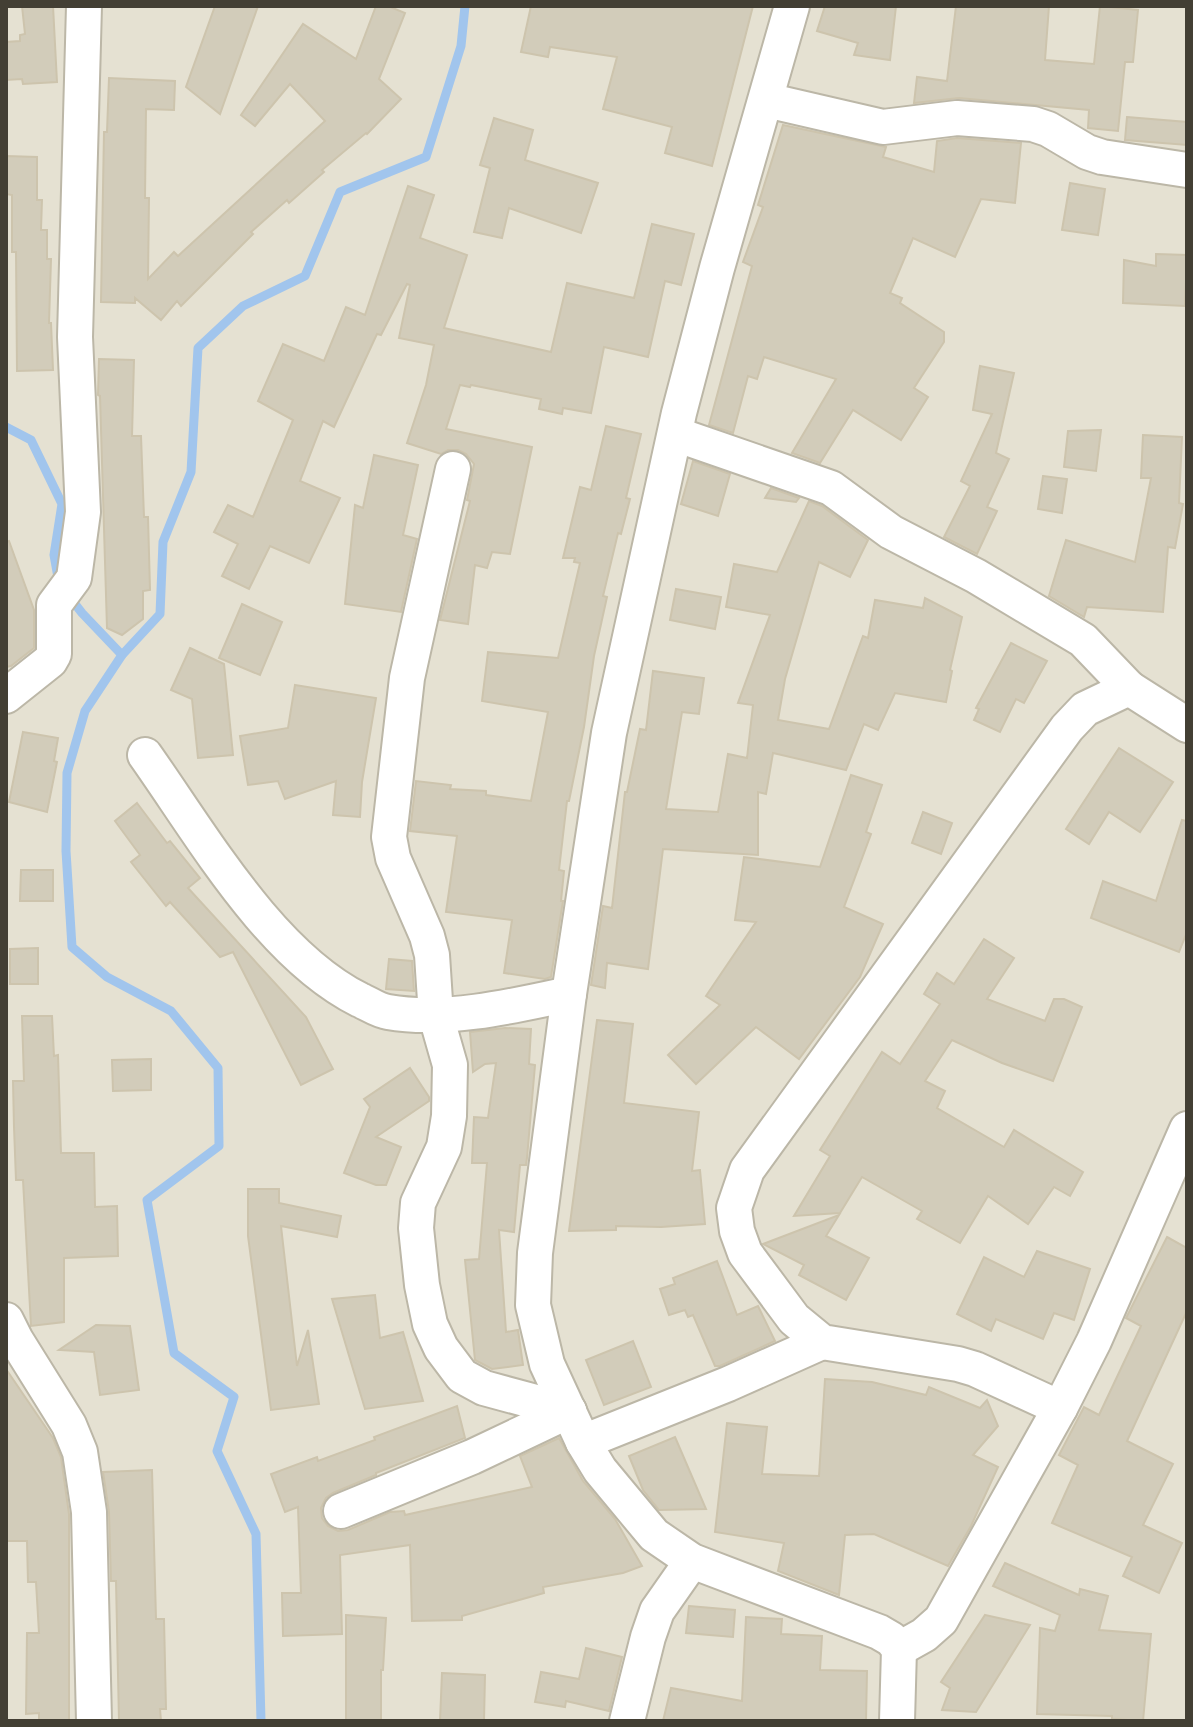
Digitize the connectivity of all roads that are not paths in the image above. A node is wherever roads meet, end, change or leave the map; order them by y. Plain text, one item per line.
1 (84, 6) edge
2 (792, 6) edge
3 (766, 100) junction
4 (1187, 170) edge
5 (675, 434) junction
6 (453, 469) dead end
7 (1129, 688) junction
8 (6, 696) edge
9 (1187, 725) edge
10 (145, 755) dead end
11 (569, 994) junction
12 (436, 1016) junction
13 (1187, 1129) edge
14 (6, 1320) edge
15 (822, 1342) junction
16 (1060, 1408) junction
17 (569, 1411) junction
18 (583, 1442) junction
19 (341, 1511) dead end
20 (692, 1561) junction
21 (899, 1649) junction
22 (94, 1721) edge
23 (627, 1721) edge
24 (897, 1721) edge

1 - 8 street
2 - 3 street
3 - 4 street
3 - 5 street
5 - 7 street
5 - 11 street
6 - 12 street
7 - 9 street
7 - 15 street
10 - 12 street
11 - 12 street
11 - 17 street
12 - 17 street
13 - 16 street
14 - 22 street
15 - 16 street
15 - 18 street
16 - 21 street
17 - 18 street
17 - 19 street
18 - 20 street
20 - 21 street
20 - 23 street
21 - 24 street

